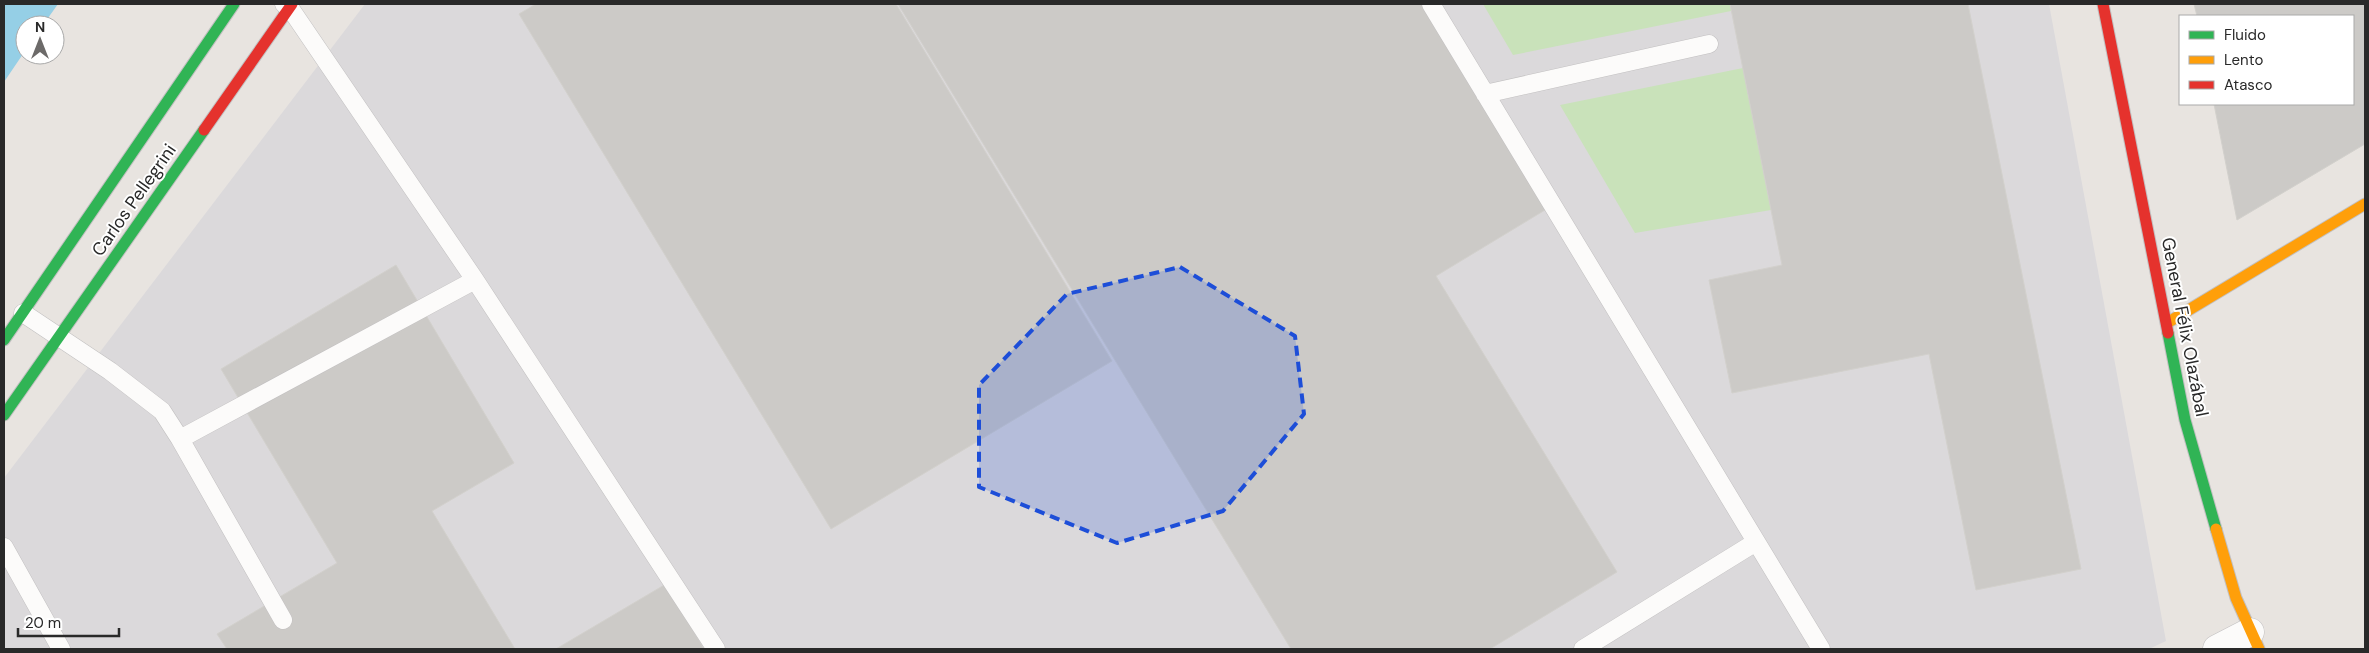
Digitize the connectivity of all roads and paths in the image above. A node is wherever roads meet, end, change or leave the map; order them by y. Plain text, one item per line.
1 (234, 4) edge
2 (1431, 4) edge
3 (2103, 4) edge
4 (289, 5) edge
5 (1709, 44) dead end
6 (1485, 94) junction
7 (2365, 204) edge
8 (475, 280) junction
9 (23, 313) junction
10 (2167, 323) junction
11 (59, 337) junction
12 (4, 340) edge
13 (4, 415) edge
14 (180, 439) junction
15 (1756, 542) junction
16 (4, 547) edge
17 (283, 620) dead end
18 (2254, 641) edge
19 (61, 649) edge
20 (716, 649) edge
21 (1583, 649) edge
22 (1821, 649) edge
23 (2217, 649) edge

1 - 9 main road, Carlos Pellegrini
2 - 6 lane
3 - 10 main road, General Félix Olazábal
4 - 8 lane
4 - 11 main road, Carlos Pellegrini
5 - 6 lane
6 - 15 lane
7 - 10 main road
8 - 14 lane
8 - 20 lane
9 - 11 lane
9 - 12 main road, Carlos Pellegrini
10 - 18 main road, General Félix Olazábal
11 - 13 main road, Carlos Pellegrini
11 - 14 lane
14 - 17 lane
15 - 21 lane
15 - 22 lane
16 - 19 lane
18 - 23 street

